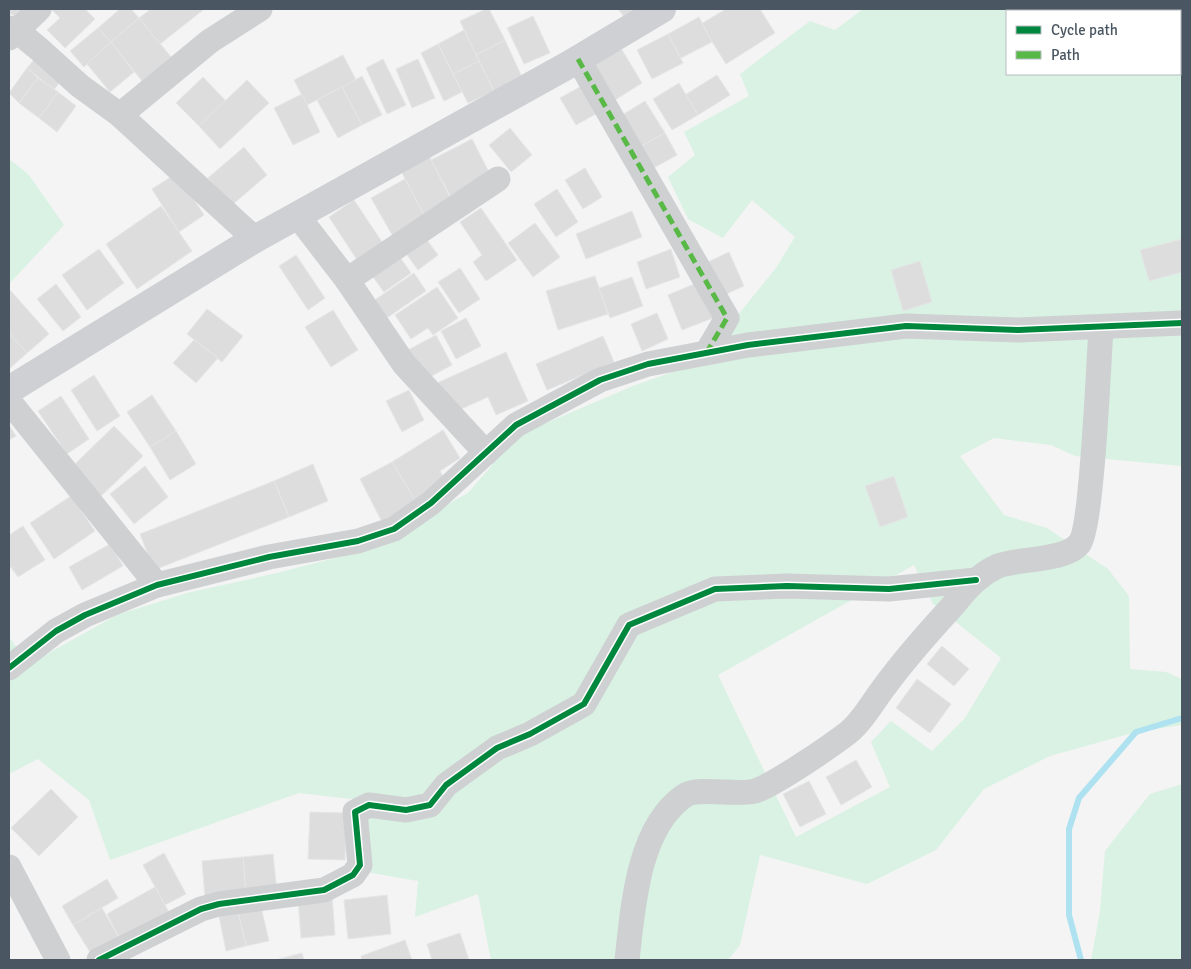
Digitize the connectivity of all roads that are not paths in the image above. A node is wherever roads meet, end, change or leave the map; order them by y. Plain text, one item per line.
1 (39, 9) edge
2 (260, 9) edge
3 (661, 9) edge
4 (11, 33) edge
5 (578, 58) junction
6 (120, 115) junction
7 (498, 179) dead end
8 (297, 215) junction
9 (255, 239) junction
10 (347, 280) junction
11 (1182, 323) edge
12 (1101, 327) junction
13 (707, 352) junction
14 (9, 390) edge
15 (9, 401) edge
16 (486, 453) junction
17 (976, 580) junction
18 (158, 585) junction
19 (9, 668) edge
20 (9, 867) edge
21 (58, 960) edge
22 (100, 960) edge
23 (627, 960) edge

1 - 4 street
2 - 6 street
3 - 5 street
4 - 6 street
5 - 8 street
5 - 13 street
6 - 9 street
7 - 10 street
8 - 9 street
8 - 10 street
9 - 14 street
10 - 16 street
11 - 12 street
12 - 13 street
12 - 17 street
13 - 16 street
15 - 18 street
16 - 18 street
17 - 22 street
17 - 23 street
18 - 19 street
20 - 21 street

